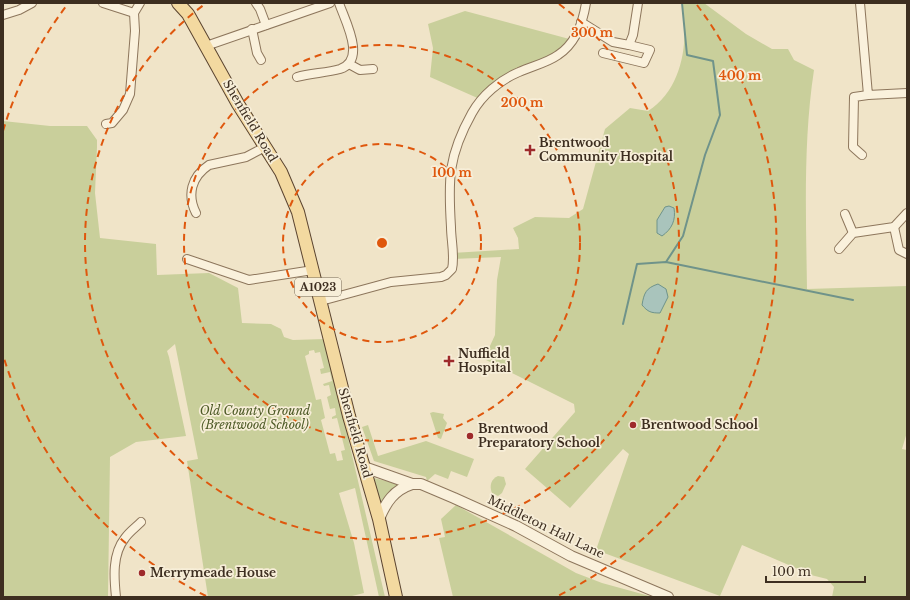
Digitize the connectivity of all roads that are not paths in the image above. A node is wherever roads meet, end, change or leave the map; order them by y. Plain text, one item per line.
1 (32, 3) edge
2 (103, 3) edge
3 (140, 3) edge
4 (178, 3) edge
5 (256, 3) edge
6 (330, 3) edge
7 (339, 3) edge
8 (586, 3) edge
9 (638, 3) edge
10 (860, 3) edge
11 (134, 13) junction
12 (3, 15) edge
13 (581, 22) junction
14 (266, 25) junction
15 (252, 30) junction
16 (629, 45) junction
17 (206, 46) junction
18 (603, 53) dead end
19 (261, 60) dead end
20 (349, 64) junction
21 (372, 69) dead end
22 (297, 77) dead end
23 (907, 93) edge
24 (868, 95) junction
25 (106, 124) dead end
26 (265, 146) junction
27 (862, 155) dead end
28 (196, 213) dead end
29 (907, 213) edge
30 (845, 214) dead end
31 (894, 227) junction
32 (853, 234) junction
33 (839, 249) dead end
34 (907, 254) edge
35 (187, 259) dead end
36 (313, 270) junction
37 (321, 301) junction
38 (364, 467) junction
39 (412, 484) junction
40 (379, 519) junction
41 (141, 522) dead end
42 (116, 597) edge
43 (396, 597) edge
44 (668, 597) edge

1 - 12 street
2 - 11 street
3 - 11 street
4 - 17 main road, Shenfield Road / A1023
5 - 14 street
6 - 14 street
7 - 20 street
8 - 13 street
9 - 16 street
10 - 24 street
11 - 25 street
13 - 16 street
13 - 37 street
14 - 15 street
15 - 17 street
15 - 19 street
16 - 18 street
17 - 26 main road, Shenfield Road / A1023
20 - 21 street
20 - 22 street
23 - 24 street
24 - 27 street
26 - 28 street
26 - 36 main road, Shenfield Road / A1023
29 - 31 street
30 - 32 street
31 - 32 street
31 - 34 street
32 - 33 street
35 - 36 street
36 - 37 main road, Shenfield Road / A1023
37 - 38 main road, Shenfield Road / A1023
38 - 39 street, Middleton Hall Lane
38 - 40 main road, Shenfield Road / A1023
39 - 40 street
39 - 44 street, Middleton Hall Lane
40 - 43 main road, Shenfield Road / A1023
41 - 42 street

